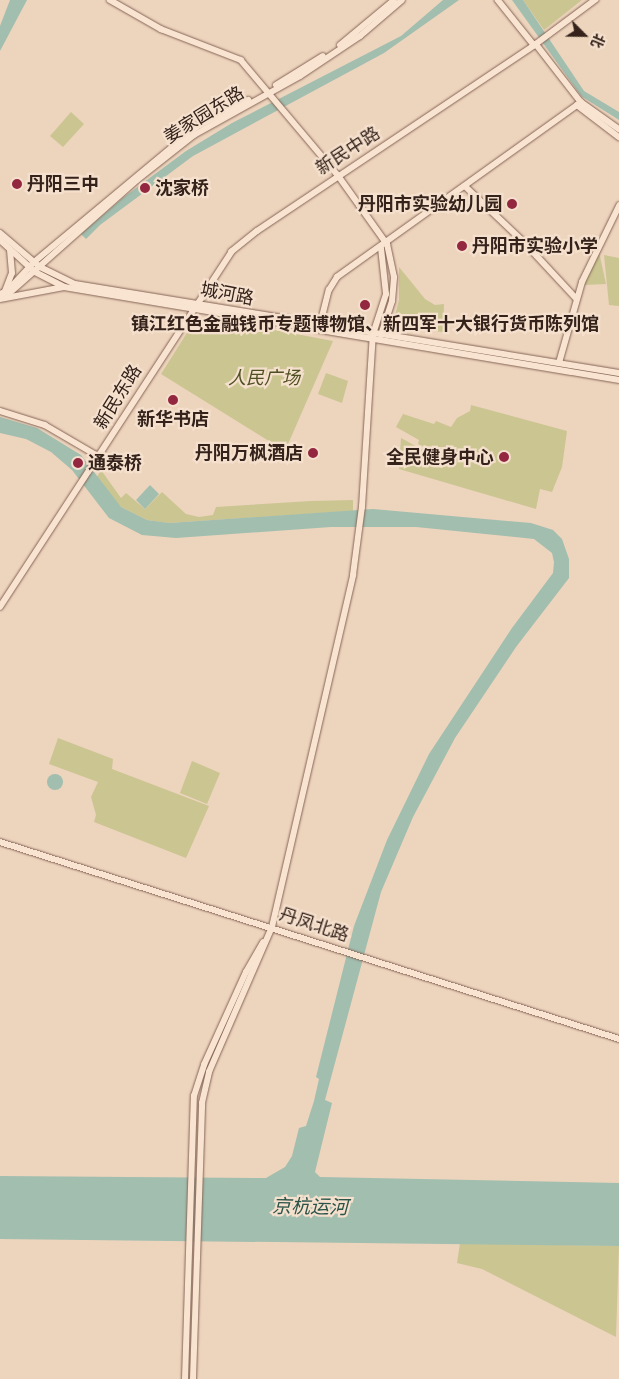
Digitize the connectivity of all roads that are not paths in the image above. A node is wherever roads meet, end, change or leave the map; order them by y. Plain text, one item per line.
1 (110, 0) edge
2 (394, 0) edge
3 (402, 0) edge
4 (498, 0) edge
5 (594, 0) edge
6 (536, 44) junction
7 (271, 93) junction
8 (579, 104) junction
9 (619, 129) edge
10 (619, 137) edge
11 (338, 175) junction
12 (465, 186) junction
13 (619, 206) edge
14 (0, 233) edge
15 (0, 240) edge
16 (384, 246) junction
17 (10, 249) junction
18 (35, 267) junction
19 (64, 287) junction
20 (2, 295) edge
21 (576, 298) junction
22 (196, 303) junction
23 (191, 310) junction
24 (320, 325) junction
25 (381, 336) junction
26 (373, 338) junction
27 (559, 363) junction
28 (619, 373) edge
29 (619, 380) edge
30 (0, 411) edge
31 (96, 459) junction
32 (362, 507) joint
33 (0, 607) edge
34 (0, 842) edge
35 (272, 927) junction
36 (619, 1039) edge
37 (185, 1379) edge
38 (193, 1379) edge

1 - 7 street
2 - 7 main road, 姜家园东路
3 - 7 main road, 姜家园东路
4 - 6 street
5 - 6 street, 新民中路
6 - 8 street
6 - 11 street, 新民中路
7 - 11 street
7 - 18 main road, 姜家园东路
8 - 9 street
8 - 10 street
8 - 12 street
11 - 16 street
11 - 22 street, 新民中路
12 - 16 street
12 - 21 street
13 - 21 street
14 - 18 main road
15 - 17 main road
16 - 24 street
16 - 25 main road
16 - 26 main road
17 - 18 main road
17 - 20 main road
18 - 19 main road, 城河路
18 - 20 main road, 姜家园东路
18 - 22 main road, 城河路
19 - 20 main road, 城河路
19 - 23 main road, 城河路
21 - 27 street
22 - 23 street, 新民东路
22 - 24 main road, 城河路
23 - 26 main road, 城河路
23 - 31 street, 新民东路
24 - 26 main road, 城河路
25 - 26 main road, 城河路
25 - 27 main road, 城河路
26 - 29 main road, 城河路
26 - 32 main road
27 - 28 main road, 城河路
30 - 31 street
31 - 33 street, 新民东路
32 - 35 street
34 - 35 main road, 丹凤北路
35 - 36 main road, 丹凤北路
35 - 37 street
35 - 38 street

